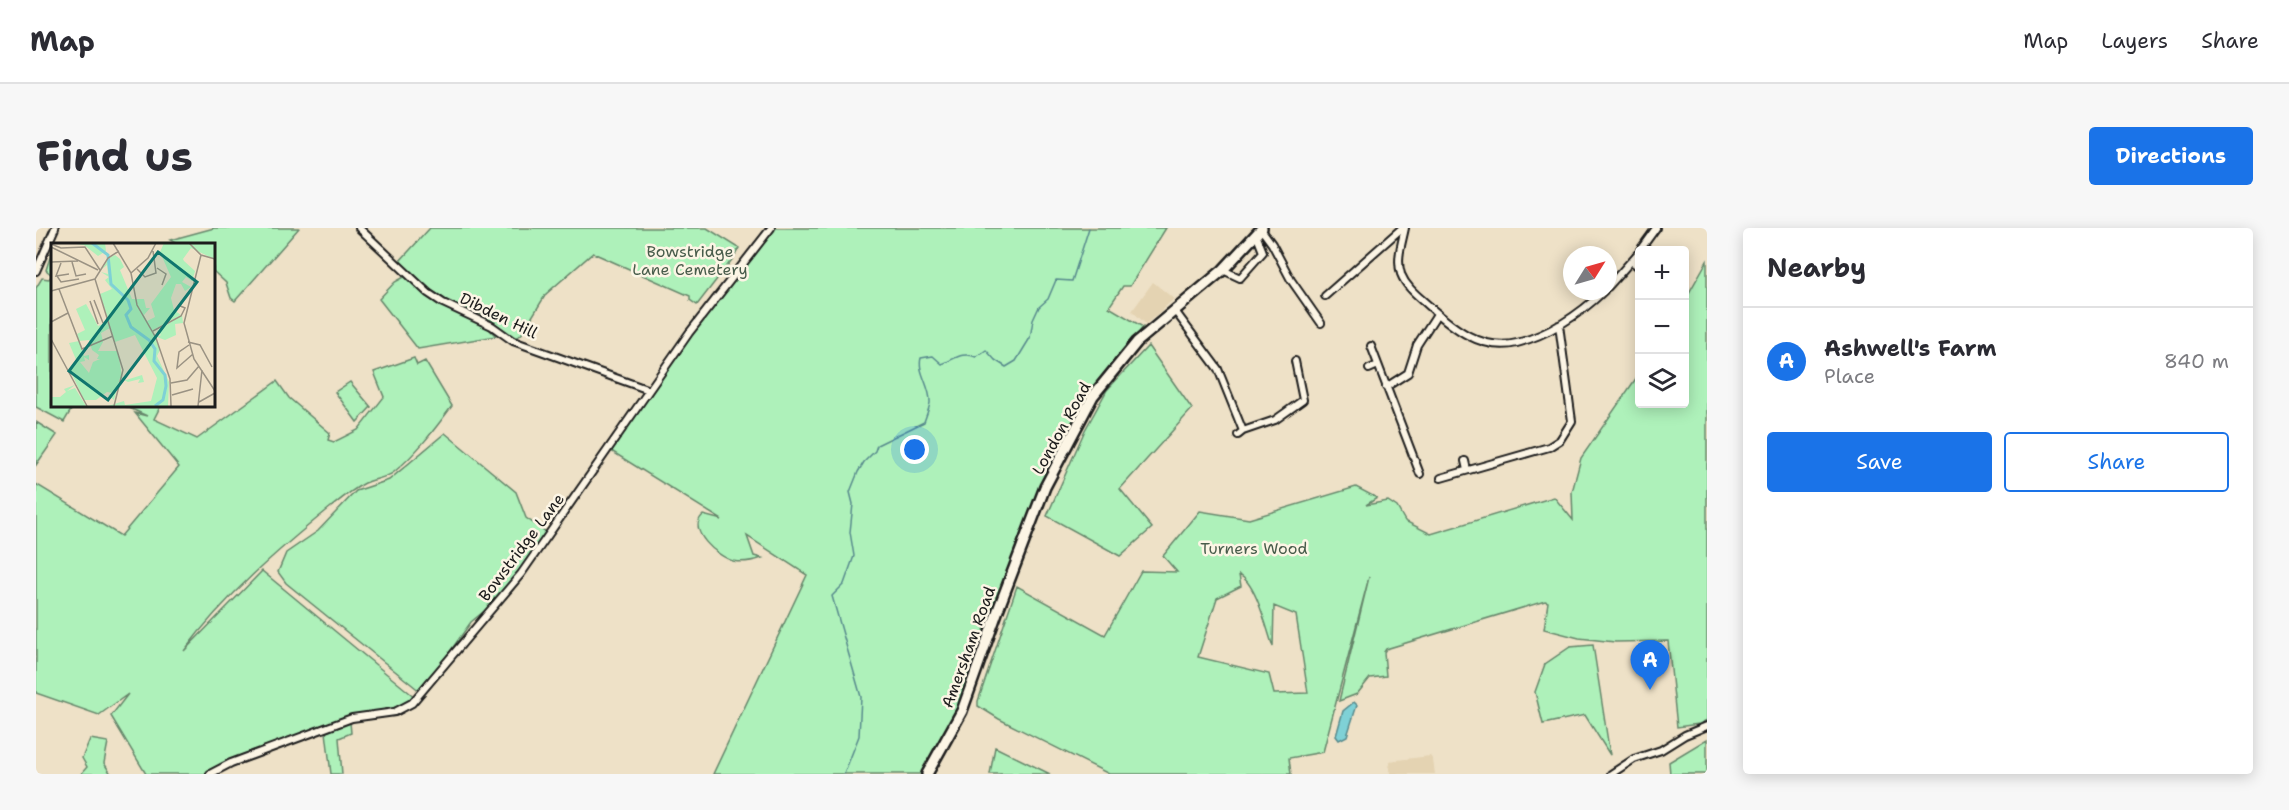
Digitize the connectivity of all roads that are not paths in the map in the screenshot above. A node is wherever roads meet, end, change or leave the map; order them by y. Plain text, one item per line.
1 (55, 228) edge
2 (359, 228) edge
3 (771, 228) edge
4 (1404, 228) edge
5 (1656, 228) edge
6 (1260, 230) edge
7 (1643, 246) edge
8 (1635, 257) edge
9 (1631, 261) junction
10 (1635, 264) edge
11 (1223, 270) junction
12 (36, 272) edge
13 (1617, 277) edge
14 (1326, 296) dead end
15 (1594, 300) edge
16 (1175, 311) junction
17 (1437, 314) junction
18 (1321, 323) dead end
19 (1559, 325) junction
20 (1371, 346) dead end
21 (1295, 361) dead end
22 (1378, 365) junction
23 (1369, 369) dead end
24 (1386, 387) junction
25 (649, 390) junction
26 (1465, 461) dead end
27 (1425, 465) dead end
28 (1467, 470) junction
29 (1441, 478) dead end
30 (1016, 562) joint
31 (1707, 726) edge
32 (210, 774) edge
33 (927, 774) edge
34 (1611, 774) edge

1 - 12 street
2 - 25 street, Dibden Hill
3 - 25 street, Bowstridge Lane
4 - 14 street
4 - 17 street
5 - 7 street
6 - 11 highway, London Road
6 - 11 street
6 - 18 street
8 - 9 street
9 - 10 street
9 - 13 street
11 - 16 highway, London Road
15 - 19 street
16 - 21 street
16 - 30 highway, London Road
17 - 19 street
17 - 24 street
19 - 28 street
20 - 22 street
22 - 23 street
22 - 24 street
24 - 27 street
25 - 32 street, Bowstridge Lane
26 - 28 street
28 - 29 street
30 - 33 highway, Amersham Road
31 - 34 street

